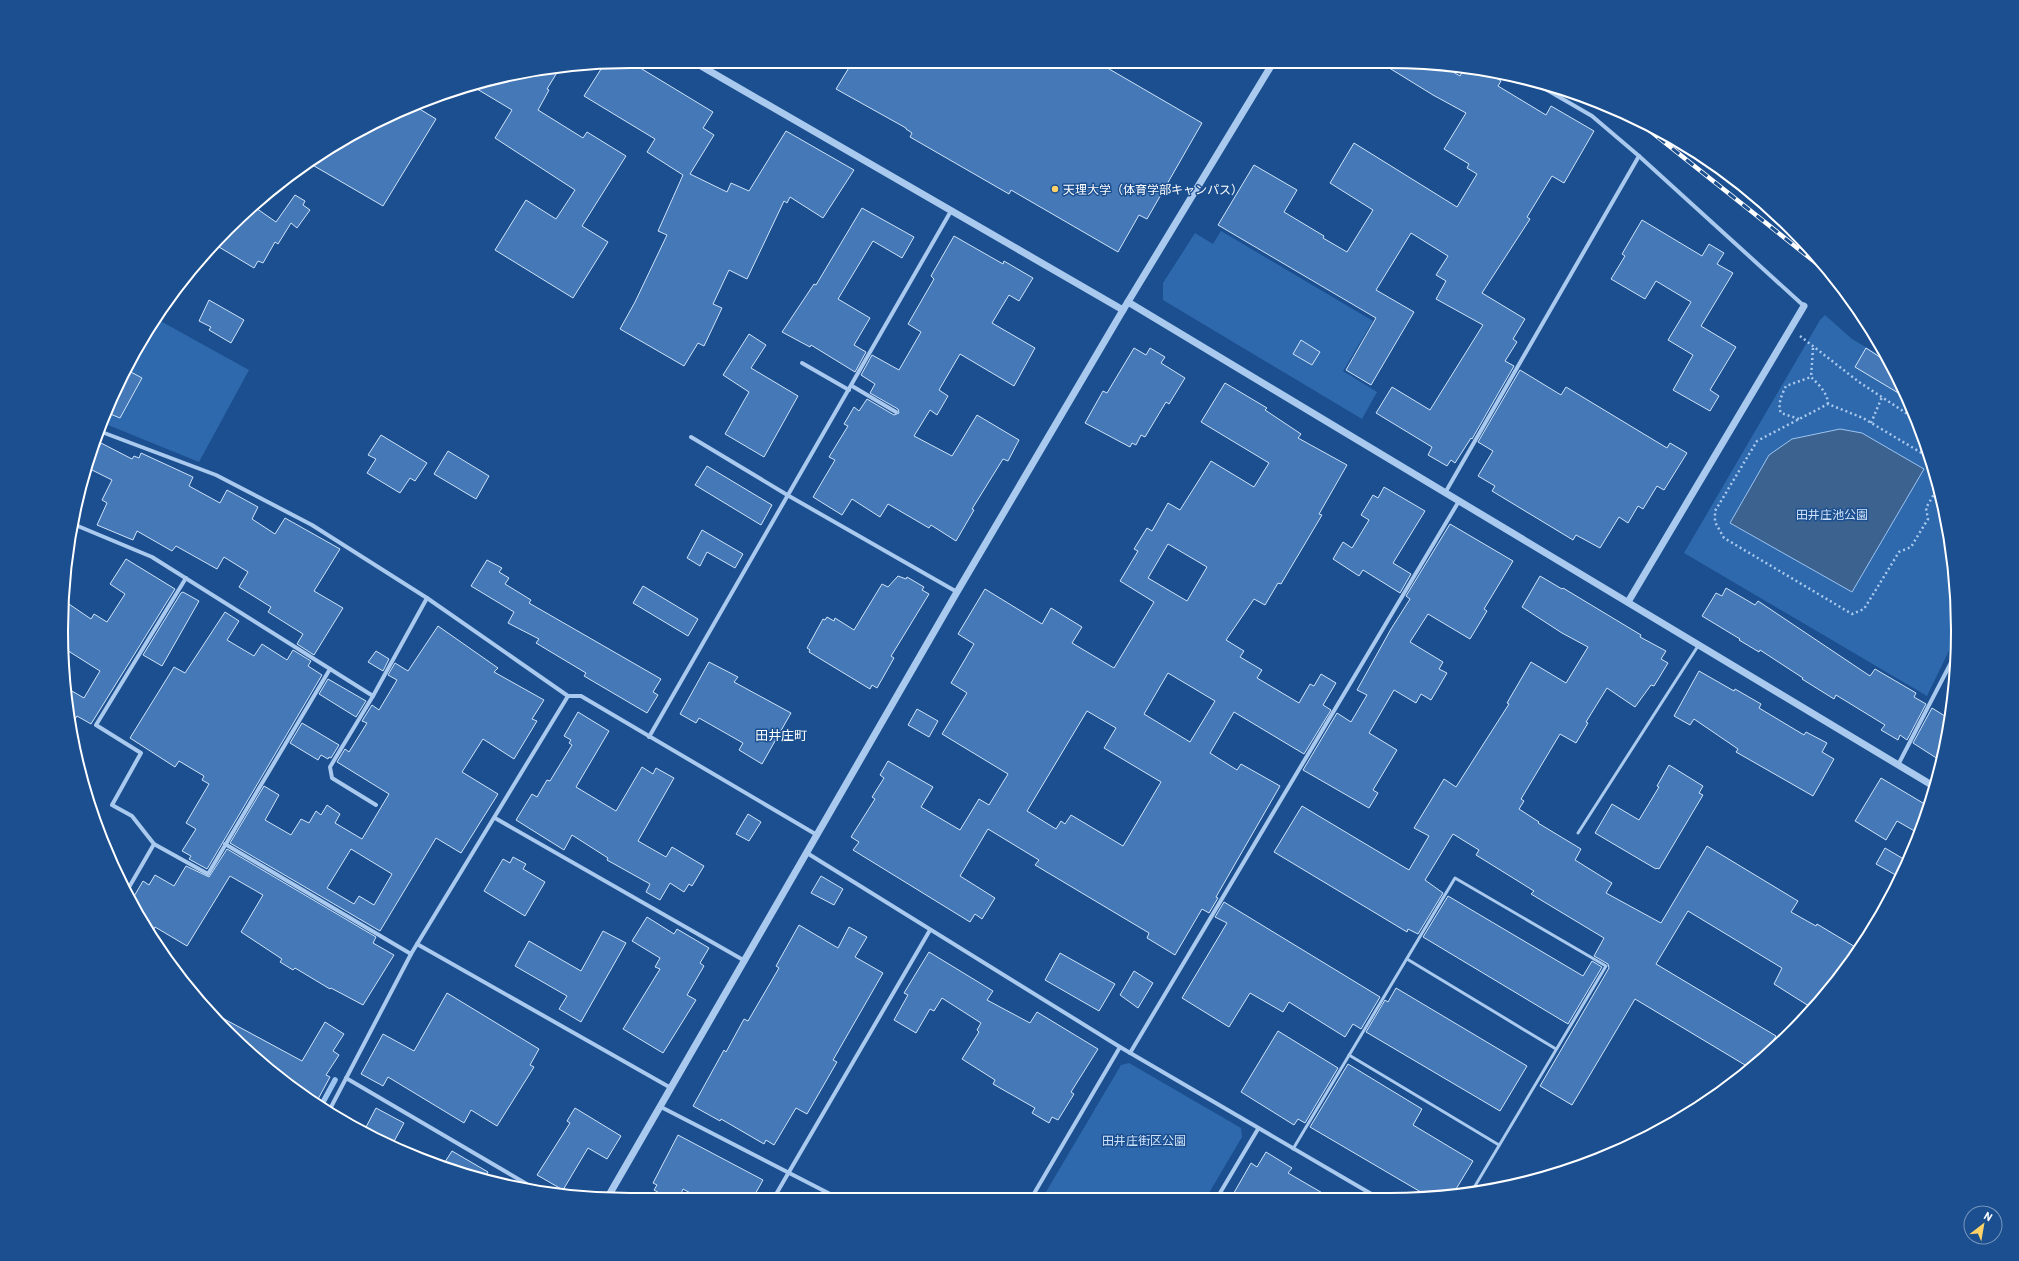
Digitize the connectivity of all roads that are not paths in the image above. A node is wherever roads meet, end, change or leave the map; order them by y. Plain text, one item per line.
1 (704, 68) edge
2 (1270, 68) edge
3 (1551, 92) edge
4 (1639, 156) junction
5 (951, 211) junction
6 (1128, 302) junction
7 (1804, 306) joint
8 (1123, 310) junction
9 (802, 363) dead end
10 (850, 388) junction
11 (896, 412) dead end
12 (104, 433) edge
13 (691, 437) dead end
14 (1445, 493) junction
15 (789, 496) junction
16 (1459, 501) junction
17 (78, 526) edge
18 (186, 578) junction
19 (957, 592) junction
20 (427, 598) junction
21 (1628, 602) junction
22 (1699, 644) junction
23 (1950, 664) edge
24 (330, 669) junction
25 (373, 696) junction
26 (568, 696) junction
27 (649, 737) junction
28 (1898, 765) junction
29 (1930, 784) edge
30 (376, 805) dead end
31 (495, 818) junction
32 (1578, 833) dead end
33 (817, 835) junction
34 (154, 844) junction
35 (225, 844) junction
36 (807, 854) junction
37 (130, 886) edge
38 (930, 930) junction
39 (417, 944) junction
40 (411, 954) junction
41 (1406, 959) junction
42 (745, 961) junction
43 (1120, 1047) junction
44 (1556, 1049) junction
45 (1130, 1053) junction
46 (1349, 1055) junction
47 (346, 1078) junction
48 (671, 1088) junction
49 (331, 1107) edge
50 (661, 1107) junction
51 (1258, 1129) junction
52 (1499, 1145) junction
53 (1293, 1149) junction
54 (788, 1173) junction
55 (523, 1182) edge
56 (1475, 1186) edge
57 (611, 1192) edge
58 (777, 1193) edge
59 (828, 1193) edge
60 (1034, 1193) edge
61 (1220, 1193) edge
62 (1370, 1193) edge

1 - 5 street
2 - 6 street
3 - 4 street
4 - 7 street
4 - 14 street
5 - 8 street
5 - 10 street
6 - 8 street
6 - 14 street
7 - 21 street
8 - 19 street
9 - 10 street
10 - 11 street
10 - 15 street
12 - 20 street
13 - 15 street
14 - 16 street
15 - 19 street
15 - 27 street
16 - 21 street
16 - 45 street
17 - 18 street
18 - 24 street
18 - 34 street
19 - 33 street
20 - 25 street
20 - 26 street
21 - 22 street
22 - 28 street
22 - 32 lane
23 - 28 street
24 - 25 street
24 - 35 street
25 - 30 street
26 - 27 street
26 - 31 street
27 - 33 street
28 - 29 street
31 - 39 street
31 - 42 street
33 - 36 street
34 - 35 street
34 - 37 street
35 - 40 street
36 - 38 street
36 - 42 street
38 - 43 street
38 - 54 street
39 - 40 street
39 - 48 street
40 - 47 street
41 - 44 lane
41 - 44 lane
41 - 46 lane
42 - 48 street
43 - 45 street
43 - 60 street
44 - 52 lane
45 - 51 street
46 - 52 lane
46 - 53 lane
47 - 49 street
47 - 55 street
48 - 50 street
50 - 54 street
50 - 57 street
51 - 53 street
51 - 61 street
52 - 56 lane
53 - 62 street
54 - 58 street
54 - 59 street

